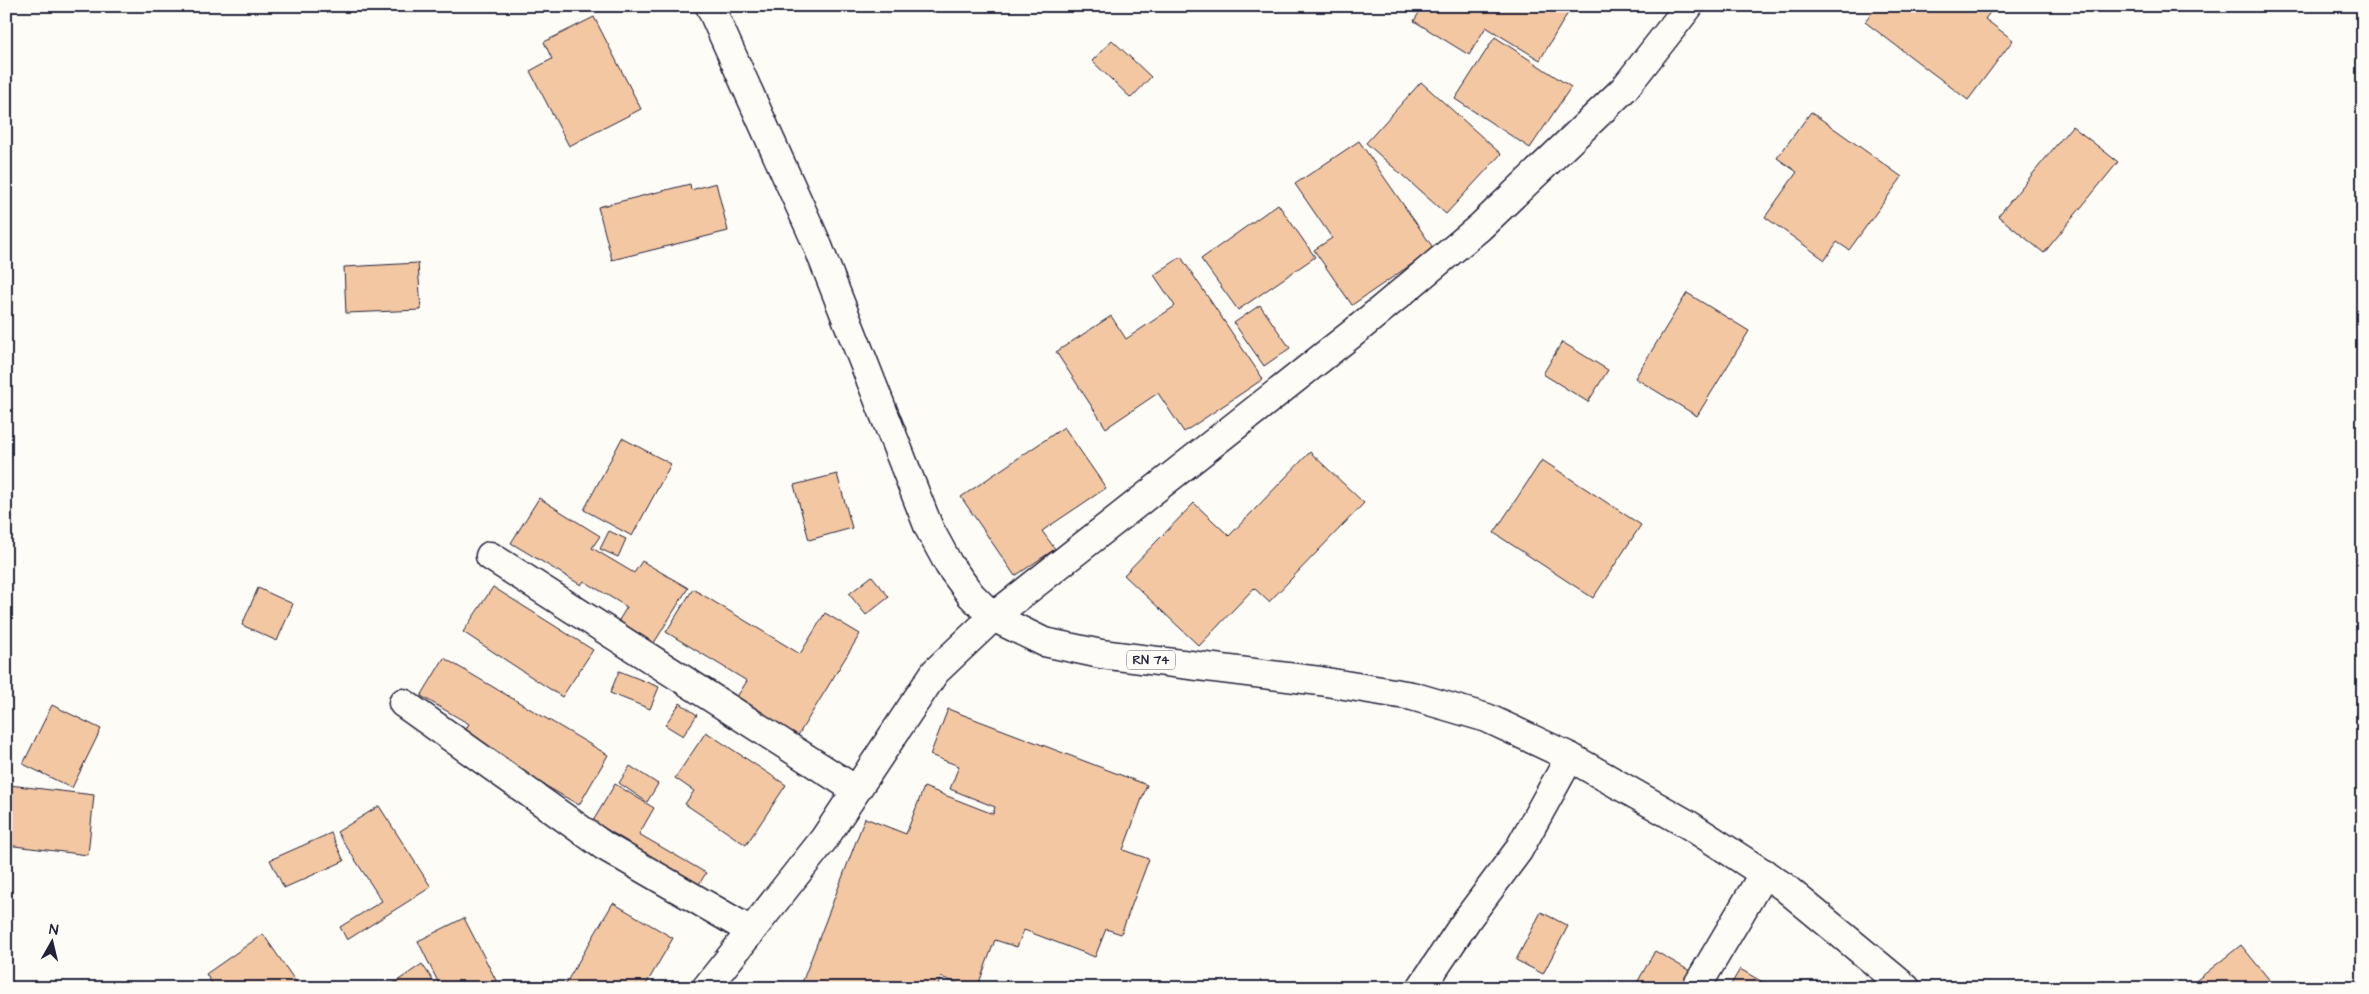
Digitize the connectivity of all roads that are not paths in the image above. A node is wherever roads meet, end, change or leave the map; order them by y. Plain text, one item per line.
1 (710, 6) edge
2 (1689, 6) edge
3 (490, 556) dead end
4 (993, 617) junction
5 (403, 703) dead end
6 (1570, 757) junction
7 (856, 790) junction
8 (1764, 873) junction
9 (751, 931) junction
10 (706, 988) edge
11 (1421, 988) edge
12 (1696, 988) edge
13 (1906, 988) edge

1 - 4 street, RN 74
2 - 4 street
3 - 7 street
4 - 6 street, RN 74
4 - 7 street
5 - 9 street
6 - 8 street, RN 74
6 - 11 street
7 - 9 street
8 - 12 street
8 - 13 street, RN 74
9 - 10 street

